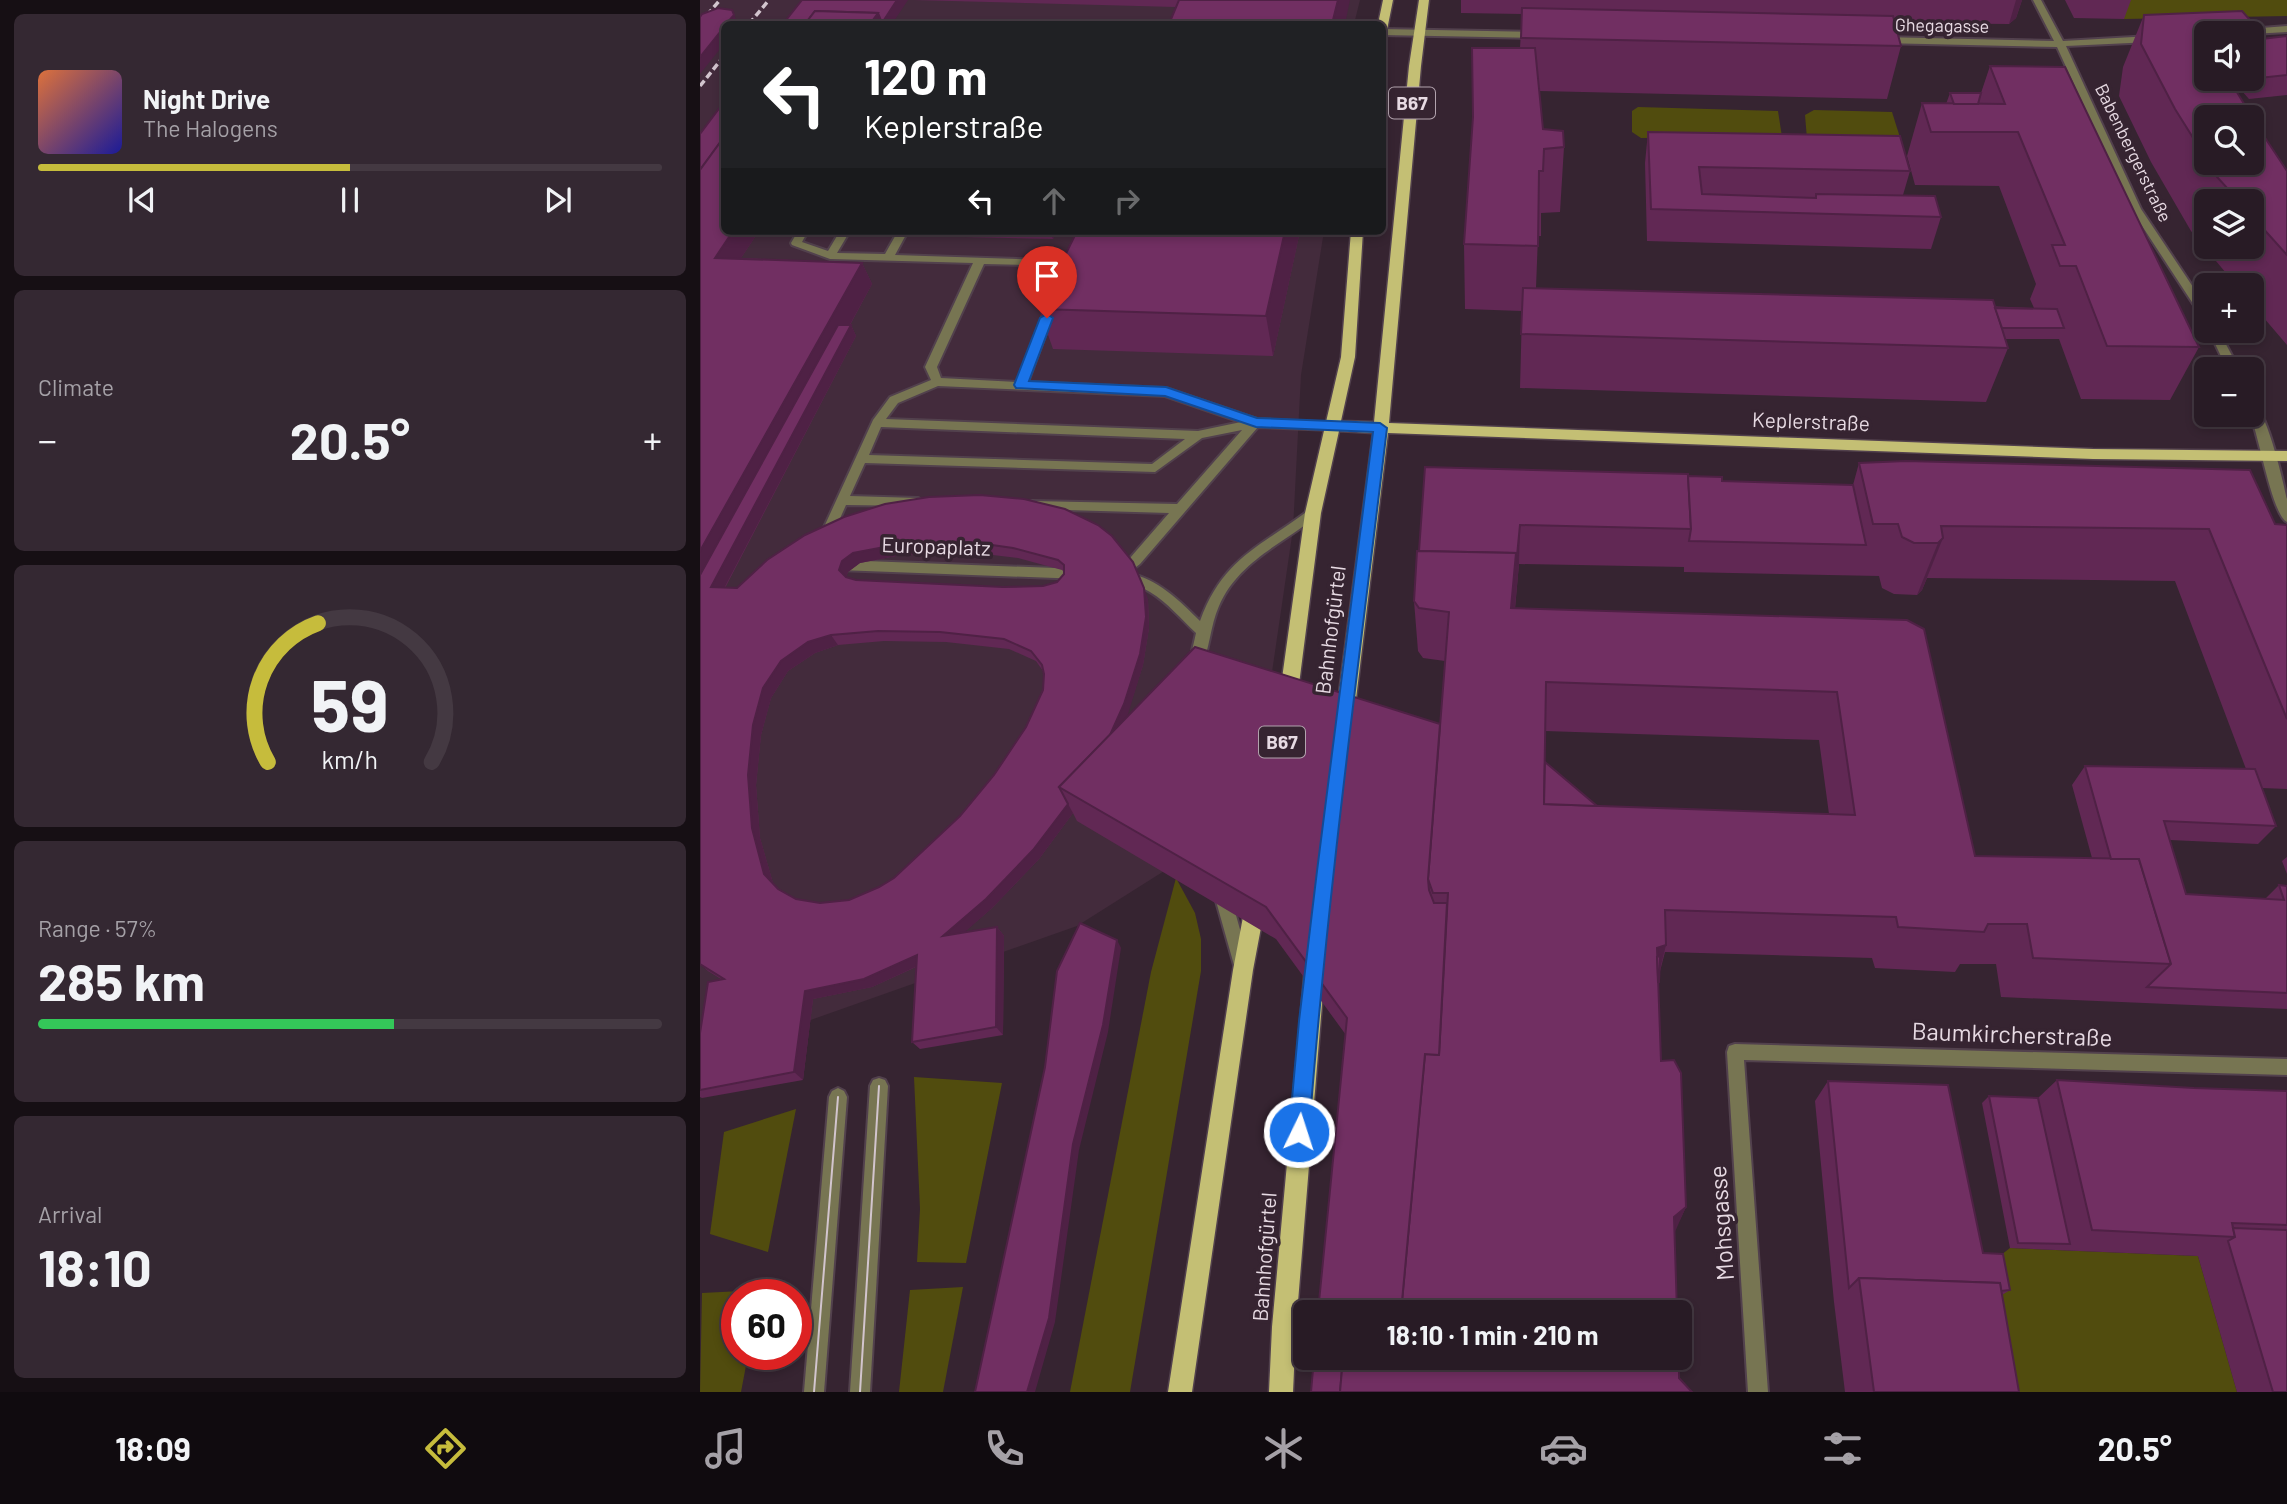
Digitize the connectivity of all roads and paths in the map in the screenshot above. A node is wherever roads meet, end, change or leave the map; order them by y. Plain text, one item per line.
1 (1388, 0) edge
2 (1424, 0) edge
3 (2037, 0) edge
4 (1384, 21) edge
5 (2287, 29) edge
6 (1386, 31) edge
7 (2264, 31) edge
8 (1420, 33) junction
9 (1553, 35) edge
10 (2157, 38) edge
11 (1875, 40) edge
12 (2060, 44) junction
13 (801, 235) edge
14 (843, 235) edge
15 (901, 235) edge
16 (1357, 235) edge
17 (830, 256) junction
18 (888, 258) junction
19 (979, 262) junction
20 (1071, 263) edge
21 (1056, 293) edge
22 (2194, 297) edge
23 (937, 383) junction
24 (1021, 385) junction
25 (877, 423) junction
26 (1256, 423) junction
27 (1334, 426) junction
28 (2260, 427) edge
29 (1380, 428) junction
30 (1198, 435) junction
31 (2271, 456) junction
32 (2287, 456) edge
33 (862, 460) junction
34 (842, 500) junction
35 (925, 502) edge
36 (1023, 505) edge
37 (1180, 509) junction
38 (1313, 513) junction
39 (2287, 517) edge
40 (1114, 575) junction
41 (1202, 631) junction
42 (1193, 683) edge
43 (1285, 718) edge
44 (1343, 727) edge
45 (1261, 879) edge
46 (1216, 883) edge
47 (1317, 945) edge
48 (1243, 970) junction
49 (1735, 1052) joint
50 (2287, 1068) edge
51 (879, 1086) dead end
52 (838, 1097) dead end
53 (814, 1392) edge
54 (860, 1392) edge
55 (1180, 1392) edge
56 (1281, 1392) edge
57 (1758, 1392) edge

1 - 4 main road
2 - 8 main road, Bahnhofgürtel / B67
3 - 12 street, Babenbergerstraße
5 - 7 street
6 - 8 street
8 - 9 street
8 - 29 main road, Bahnhofgürtel / B67
10 - 12 street, Ghegagasse
11 - 12 street, Ghegagasse
12 - 22 street, Babenbergerstraße
13 - 17 street
14 - 17 street
15 - 18 street
16 - 27 main road, Bahnhofgürtel / B67
17 - 18 street
18 - 19 street
19 - 20 street
19 - 23 street
21 - 24 street
23 - 24 street, Europaplatz
23 - 25 street, Europaplatz
24 - 26 street, Europaplatz
25 - 30 street, Europaplatz
25 - 33 street, Europaplatz
26 - 27 street, Europaplatz
26 - 30 street, Europaplatz
26 - 37 street
27 - 29 main road, Keplerstraße
27 - 38 main road, Bahnhofgürtel / B67
28 - 31 street
29 - 31 main road, Keplerstraße
29 - 44 main road, Bahnhofgürtel / B67
30 - 33 street, Europaplatz
31 - 32 main road, Keplerstraße
31 - 39 street
33 - 34 street, Europaplatz
34 - 35 street
34 - 40 street, Europaplatz
36 - 37 street
37 - 40 street
38 - 41 street
38 - 43 main road, Bahnhofgürtel / B67
40 - 41 street, Europaplatz
41 - 42 street
45 - 48 main road
46 - 48 street
47 - 56 main road, Bahnhofgürtel
48 - 55 main road
49 - 50 street, Baumkircherstraße
49 - 57 street, Mohsgasse
51 - 54 street
52 - 53 street

